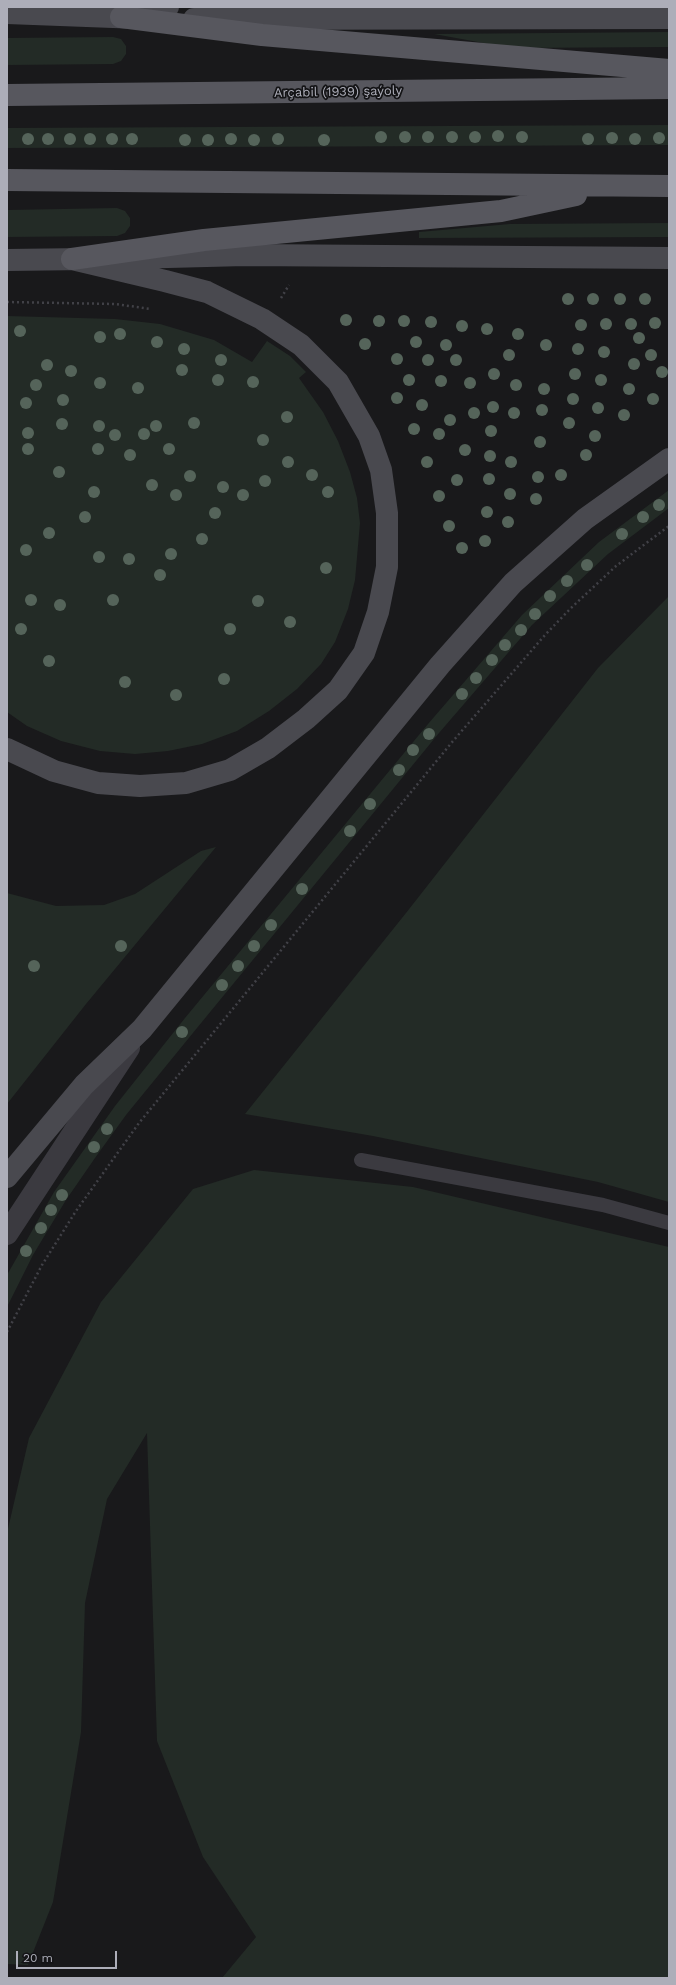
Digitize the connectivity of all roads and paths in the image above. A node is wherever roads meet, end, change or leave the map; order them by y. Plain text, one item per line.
1 (168, 7) edge
2 (7, 13) edge
3 (120, 18) junction
4 (669, 18) edge
5 (669, 70) edge
6 (669, 88) edge
7 (7, 95) edge
8 (7, 180) edge
9 (617, 186) junction
10 (669, 186) edge
11 (669, 258) edge
12 (7, 260) edge
13 (72, 260) junction
14 (297, 284) dead end
15 (7, 302) edge
16 (155, 310) dead end
17 (266, 322) junction
18 (669, 459) edge
19 (669, 526) edge
20 (7, 748) edge
21 (142, 1028) junction
22 (361, 1160) dead end
23 (7, 1177) edge
24 (669, 1224) edge
25 (7, 1234) edge
26 (7, 1332) edge

1 - 3 main road
2 - 3 main road
3 - 4 main road
3 - 5 main road
6 - 7 main road, Arçabil (1939) şaýoly
8 - 9 main road
9 - 10 main road
9 - 13 main road
11 - 13 main road
12 - 13 main road
13 - 17 main road
14 - 17 path
15 - 16 path
17 - 20 main road
18 - 21 main road
19 - 26 path
21 - 23 main road
21 - 25 street
22 - 24 lane

